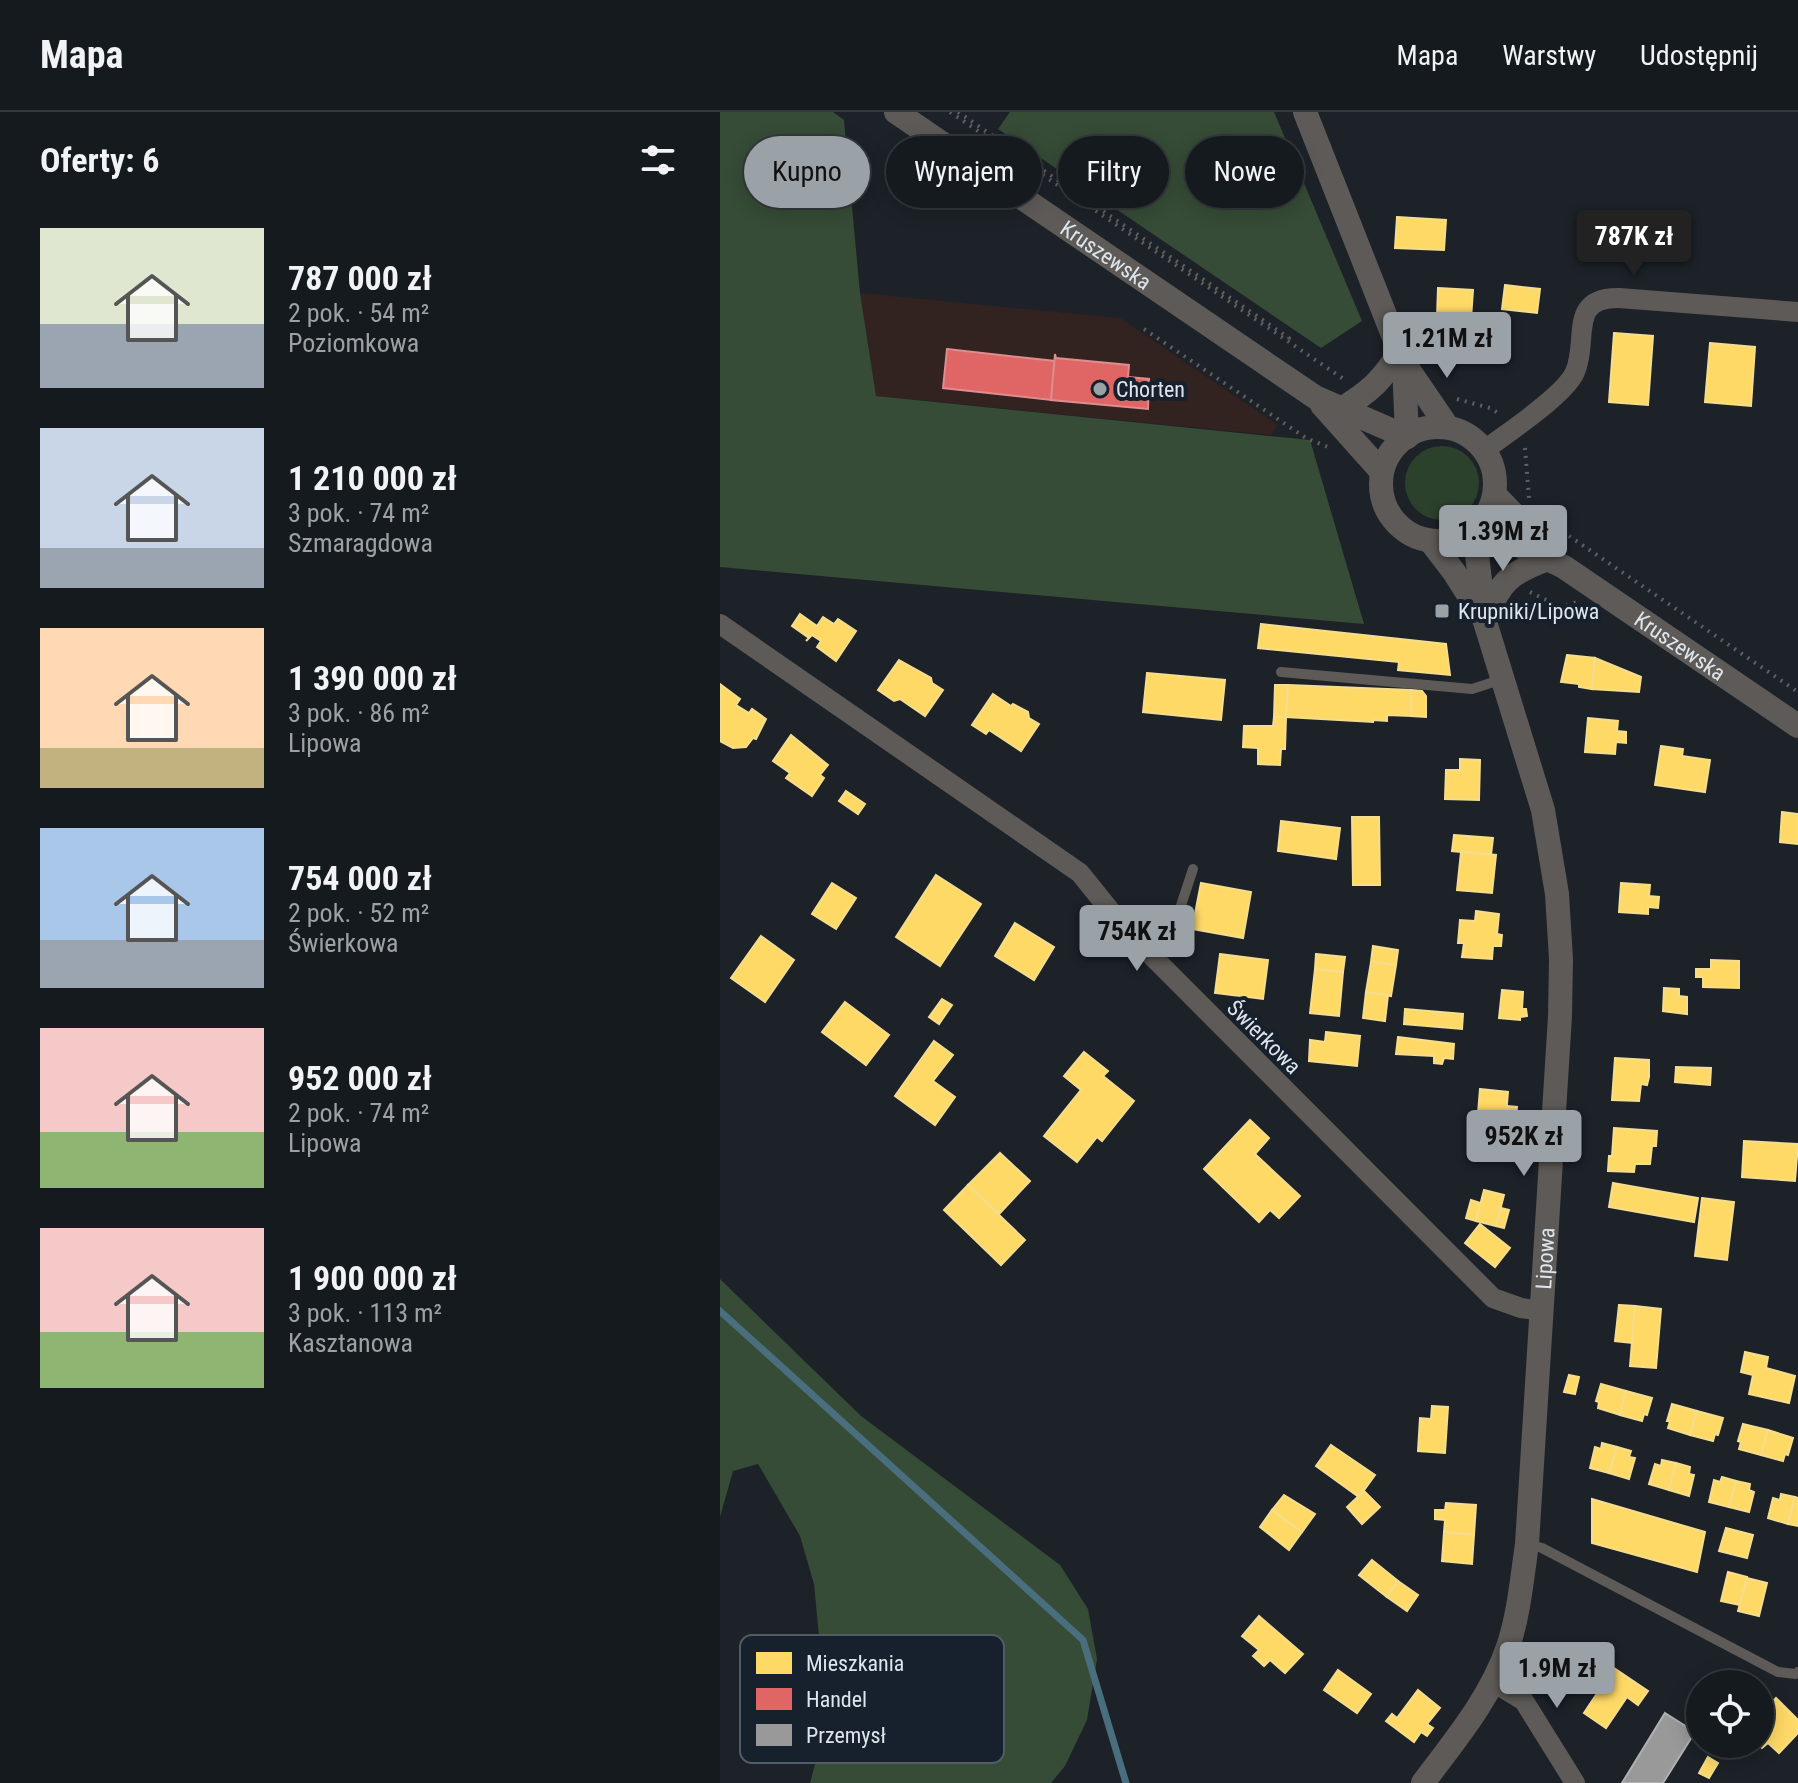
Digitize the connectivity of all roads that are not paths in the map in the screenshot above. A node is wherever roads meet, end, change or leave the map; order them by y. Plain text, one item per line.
1 (896, 112) edge
2 (1305, 112) edge
3 (1798, 312) edge
4 (1402, 357) junction
5 (1315, 397) junction
6 (1341, 409) junction
7 (1447, 426) junction
8 (1407, 437) junction
9 (1485, 450) junction
10 (1381, 471) junction
11 (1495, 495) junction
12 (1474, 530) junction
13 (1431, 542) junction
14 (1556, 563) junction
15 (1485, 622) junction
16 (720, 624) edge
17 (1281, 672) dead end
18 (1503, 679) junction
19 (1798, 726) edge
20 (1193, 869) dead end
21 (1154, 960) junction
22 (1541, 1311) junction
23 (1527, 1544) junction
24 (1798, 1672) edge
25 (1493, 1682) junction
26 (1423, 1783) edge
27 (1575, 1783) edge

1 - 5 street, Kruszewska
2 - 4 street
3 - 9 street
4 - 6 street
4 - 7 street
4 - 8 street
5 - 6 street, Kruszewska
5 - 10 street, Kruszewska
6 - 8 street, Kruszewska
7 - 8 street
7 - 9 street
8 - 10 street
9 - 11 street
10 - 13 street
11 - 12 street
11 - 14 street, Kruszewska
12 - 13 street
12 - 14 street, Kruszewska
12 - 15 street, Lipowa
13 - 15 street, Lipowa
14 - 15 street
14 - 19 street, Kruszewska
15 - 18 street, Lipowa
16 - 21 street, Świerkowa
17 - 18 lane
18 - 22 street, Lipowa
20 - 21 lane
21 - 22 street, Świerkowa
22 - 23 street, Lipowa
23 - 24 lane
23 - 25 street, Lipowa
25 - 26 street, Lipowa
25 - 27 street

